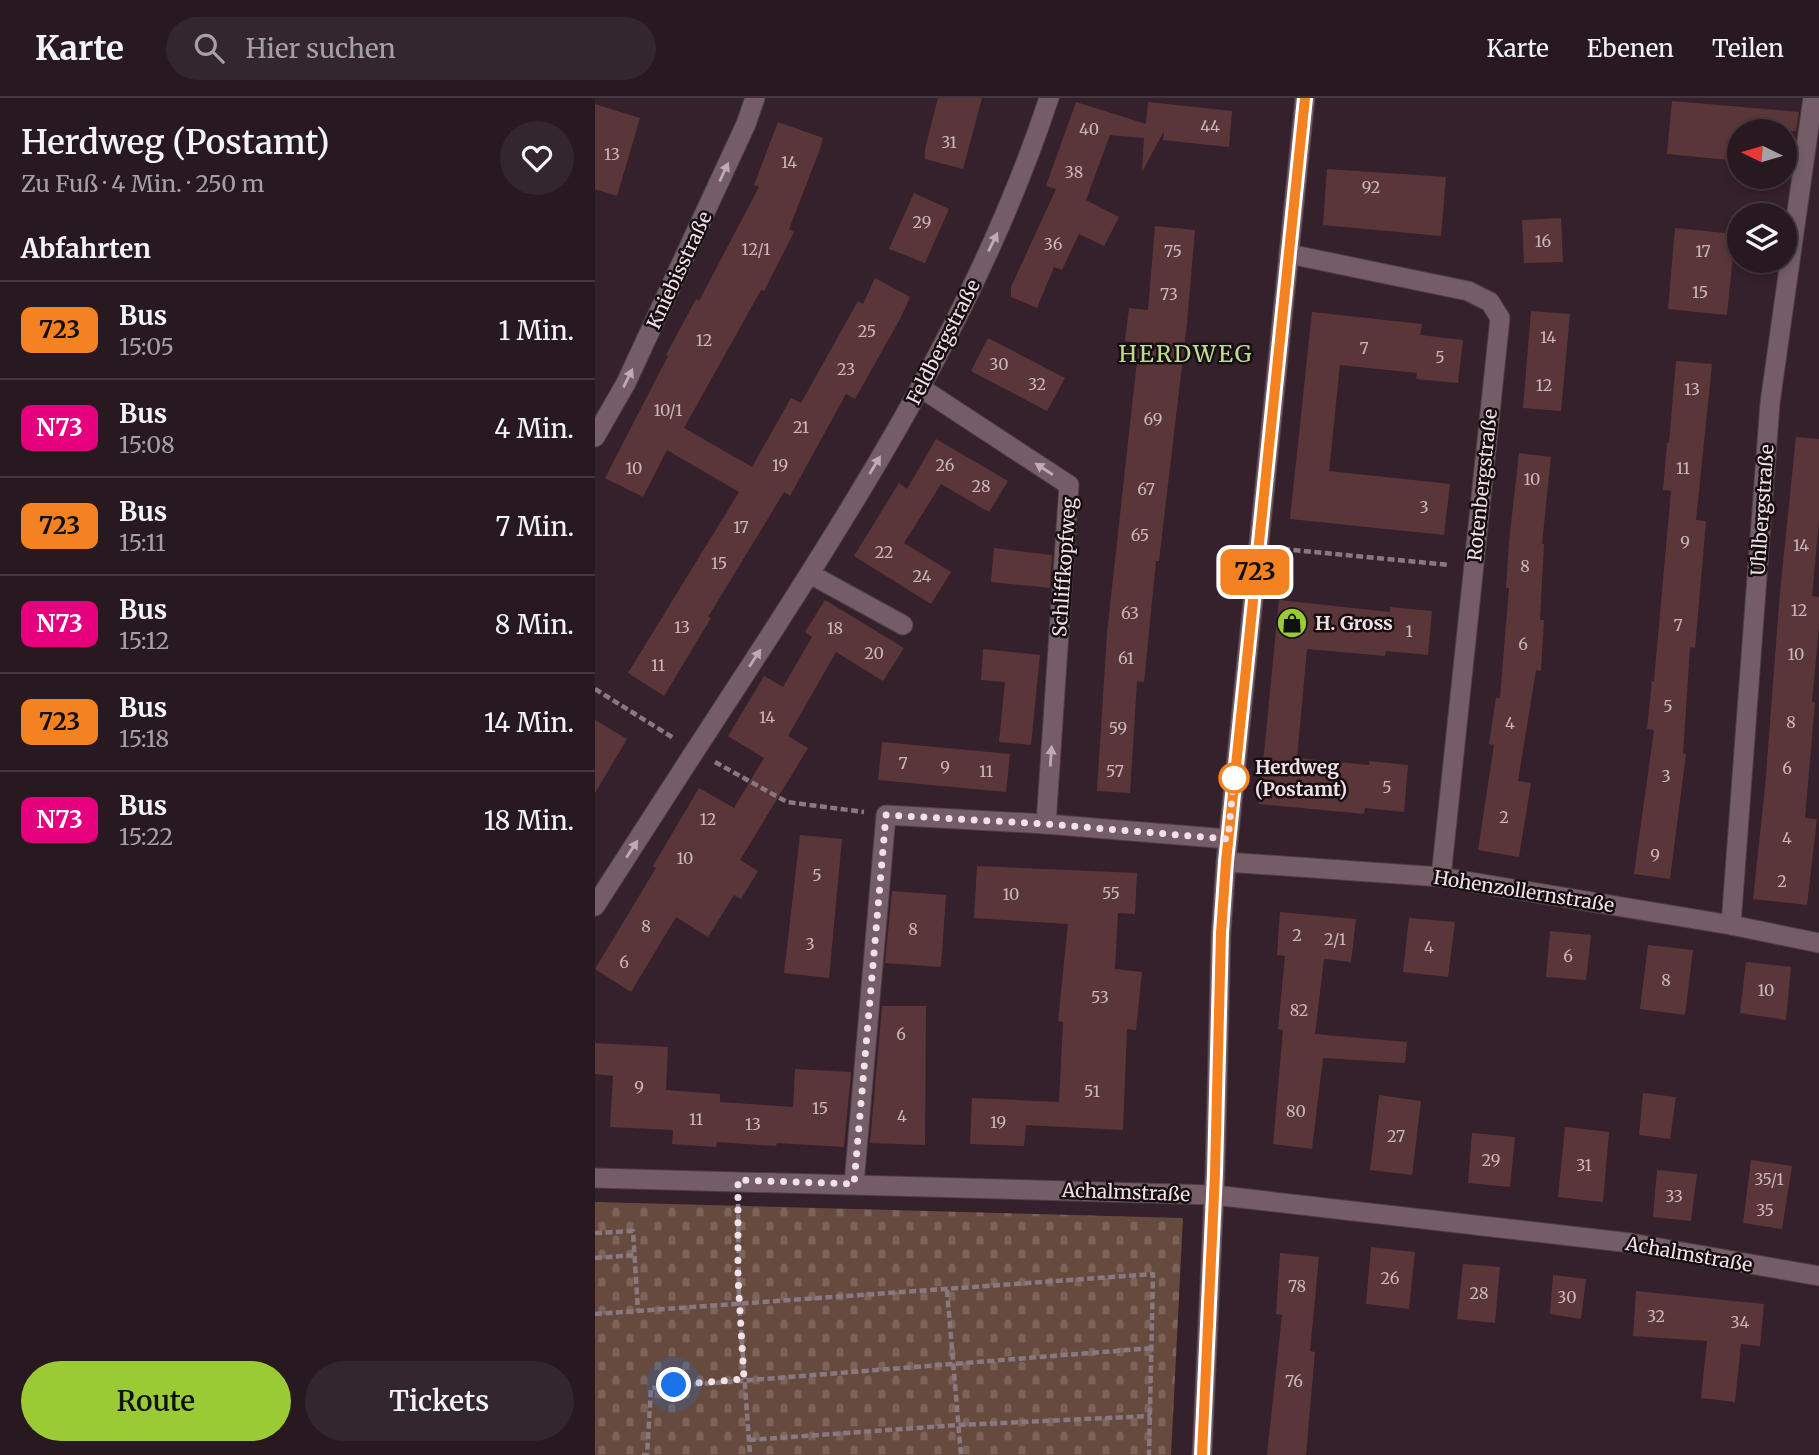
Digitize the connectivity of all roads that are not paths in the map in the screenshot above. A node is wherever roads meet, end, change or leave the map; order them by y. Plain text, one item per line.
1 (755, 98) edge
2 (1049, 98) edge
3 (1305, 98) edge
4 (1813, 98) edge
5 (1289, 254) junction
6 (921, 388) junction
7 (595, 438) edge
8 (810, 574) junction
9 (903, 625) dead end
10 (1047, 824) junction
11 (1228, 839) junction
12 (1226, 862) junction
13 (1441, 877) junction
14 (595, 906) edge
15 (1731, 925) junction
16 (1819, 943) edge
17 (595, 1178) edge
18 (854, 1184) junction
19 (1214, 1195) junction
20 (1819, 1276) edge
21 (1202, 1455) edge

7 -> 1 street, Kniebisstraße
6 -> 2 street, Feldbergstraße
3 - 5 street
4 - 15 street, Uhlbergstraße
5 - 11 street
5 - 13 street, Rotenbergstraße
8 -> 6 street, Feldbergstraße
10 -> 6 street, Schliffkopfweg
8 - 9 street
14 -> 8 street, Feldbergstraße
10 - 11 street
10 - 18 street
11 - 12 street
12 - 13 street, Hohenzollernstraße
12 - 19 street
13 - 15 street, Hohenzollernstraße
15 - 16 street, Hohenzollernstraße
17 - 18 street, Achalmstraße
18 - 19 street, Achalmstraße
19 - 20 street, Achalmstraße
19 - 21 street

